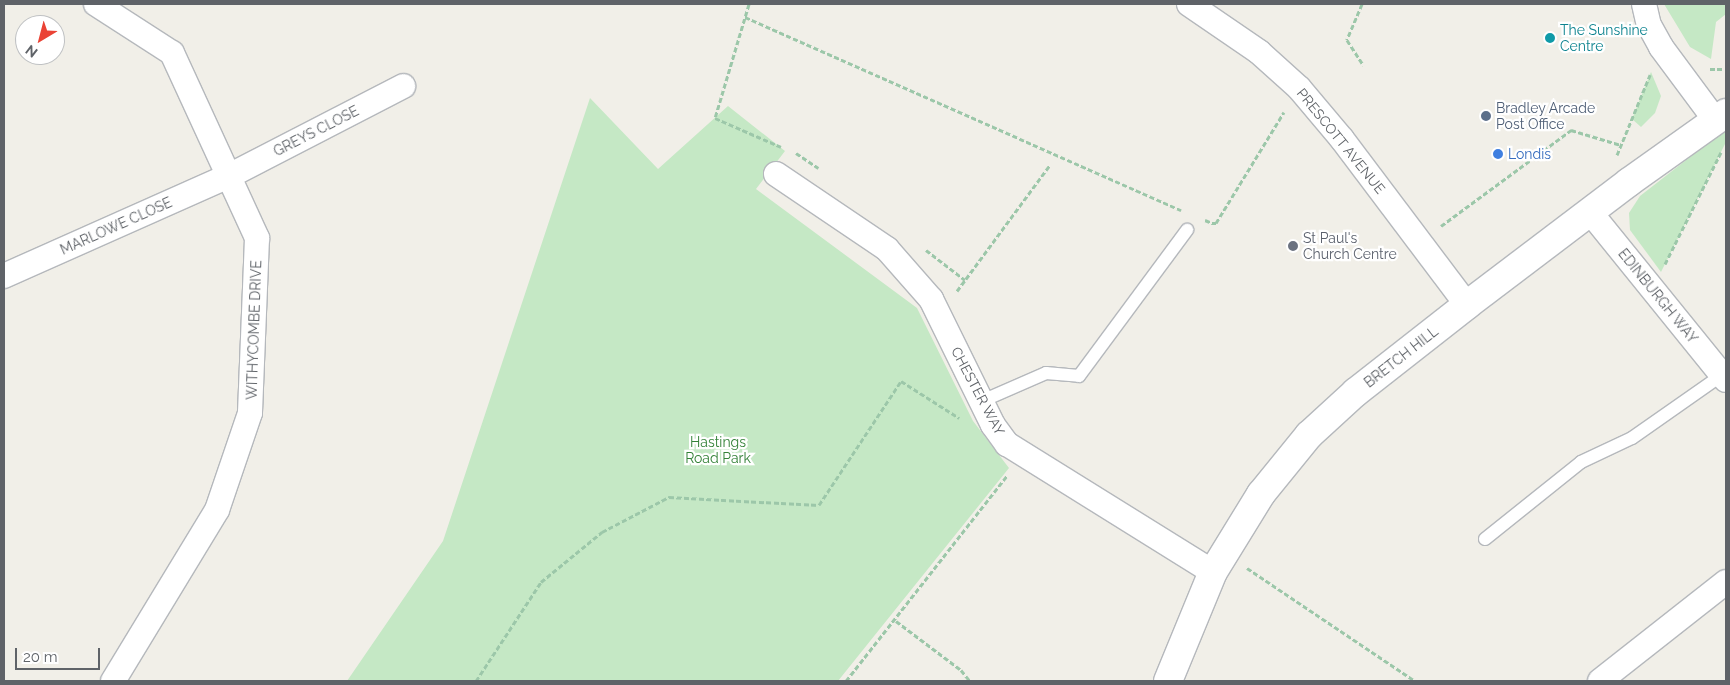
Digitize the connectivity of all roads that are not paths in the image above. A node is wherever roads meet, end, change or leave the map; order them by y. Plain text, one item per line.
1 (96, 4) edge
2 (1189, 4) edge
3 (1644, 4) edge
4 (403, 86) dead end
5 (1721, 117) edge
6 (776, 174) dead end
7 (229, 176) junction
8 (1590, 212) junction
9 (1187, 230) road end
10 (4, 276) edge
11 (1467, 305) junction
12 (1724, 377) edge
13 (982, 401) junction
14 (1485, 539) dead end
15 (1218, 563) junction
16 (1726, 582) edge
17 (113, 681) edge
18 (1168, 681) edge
19 (1600, 681) edge

1 - 7 street, WITHYCOMBE DRIVE
2 - 11 street, PRESCOTT AVENUE
3 - 5 street
4 - 7 street, GREYS CLOSE
5 - 8 street, BRETCH HILL
6 - 13 street, CHESTER WAY
7 - 10 street, MARLOWE CLOSE
7 - 17 street, WITHYCOMBE DRIVE
8 - 11 street, BRETCH HILL
8 - 12 street, EDINBURGH WAY
9 - 13 lane
11 - 15 street, BRETCH HILL
12 - 14 lane
13 - 15 street, CHESTER WAY
15 - 18 street, BRETCH HILL
16 - 19 street

